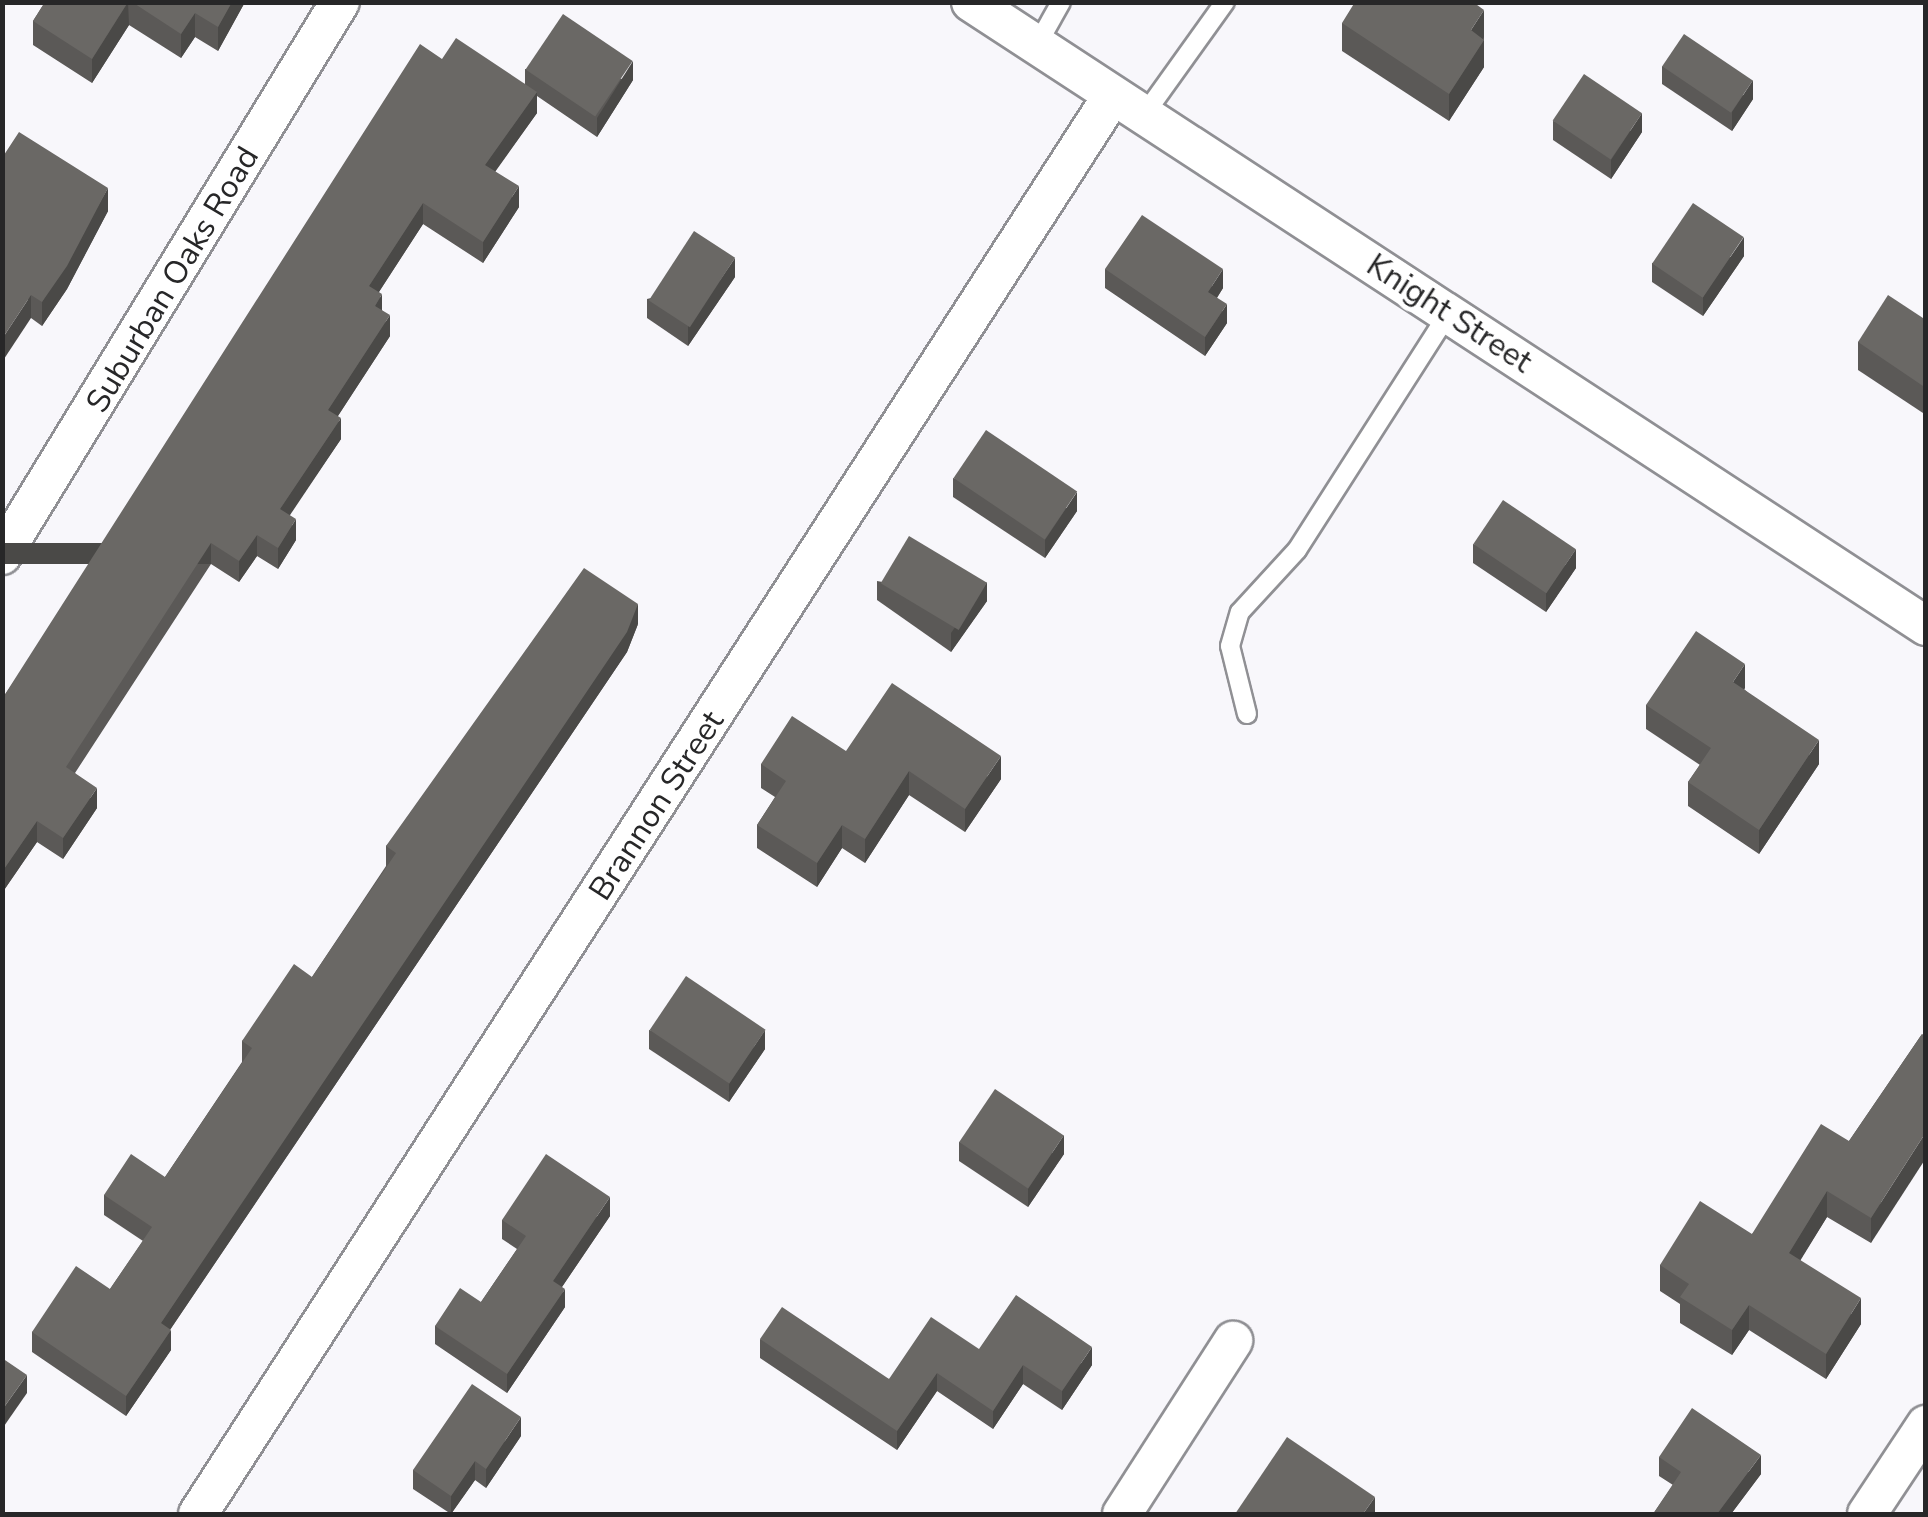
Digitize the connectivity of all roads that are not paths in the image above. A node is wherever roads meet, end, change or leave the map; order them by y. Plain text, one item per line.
1 (340, 2) edge
2 (971, 2) edge
3 (1061, 2) edge
4 (1224, 2) edge
5 (1037, 45) junction
6 (1128, 105) junction
7 (1448, 314) junction
8 (2, 555) edge
9 (1926, 626) edge
10 (1247, 714) dead end
11 (1233, 1340) dead end
12 (1926, 1425) edge
13 (198, 1514) edge
14 (1122, 1514) edge
15 (1868, 1514) edge

1 - 8 street, Suburban Oaks Road
2 - 5 street, Knight Street
3 - 5 lane
4 - 6 lane
5 - 6 street, Knight Street
6 - 7 street, Knight Street
6 - 13 street, Brannon Street
7 - 9 street, Knight Street
7 - 10 lane
11 - 14 street
12 - 15 street

